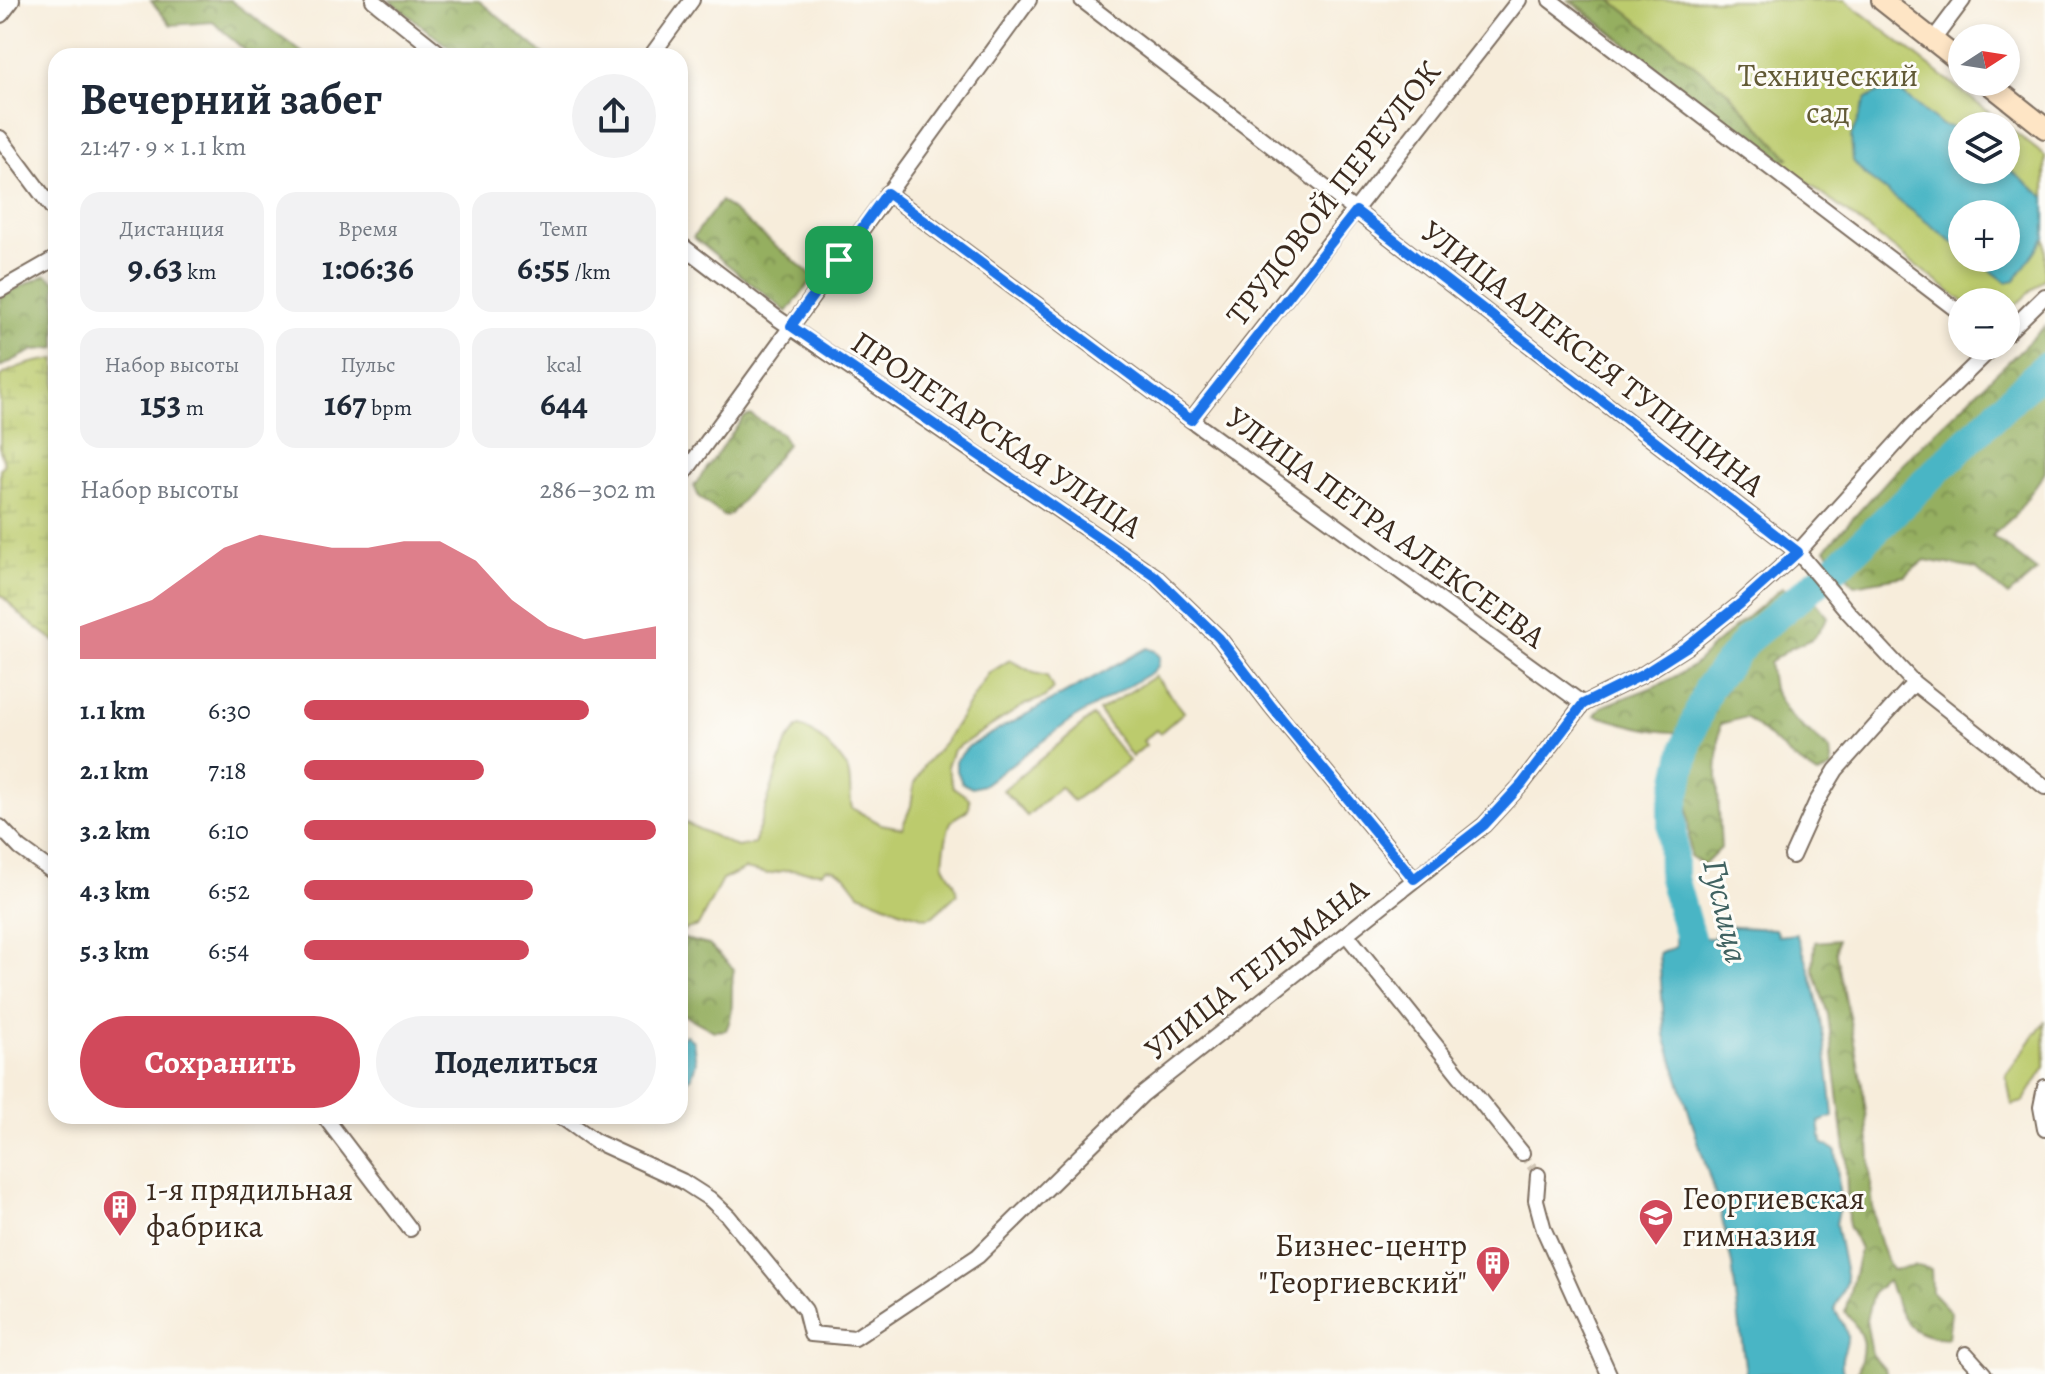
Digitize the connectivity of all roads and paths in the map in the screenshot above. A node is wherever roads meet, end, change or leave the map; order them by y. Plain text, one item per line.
1 (10, 0) edge
2 (373, 0) edge
3 (692, 0) edge
4 (1029, 0) edge
5 (1082, 0) edge
6 (1519, 0) edge
7 (1550, 0) edge
8 (1882, 0) edge
9 (1963, 0) edge
10 (0, 13) edge
11 (1933, 40) junction
12 (433, 48) edge
13 (657, 48) edge
14 (1948, 52) edge
15 (2005, 96) edge
16 (2045, 128) edge
17 (0, 138) edge
18 (887, 193) junction
19 (48, 202) edge
20 (1356, 211) junction
21 (688, 250) edge
22 (48, 263) edge
23 (0, 290) edge
24 (2045, 296) edge
25 (1948, 303) edge
26 (2020, 320) edge
27 (791, 326) junction
28 (1980, 360) edge
29 (1191, 420) junction
30 (688, 468) edge
31 (1798, 552) junction
32 (1914, 683) junction
33 (1583, 704) junction
34 (2045, 787) edge
35 (0, 827) edge
36 (1792, 856) dead end
37 (48, 868) edge
38 (1414, 879) junction
39 (1347, 935) junction
40 (2045, 1087) edge
41 (330, 1124) edge
42 (571, 1124) edge
43 (2045, 1129) edge
44 (1522, 1153) tunnel mouth
45 (1538, 1175) tunnel mouth
46 (410, 1229) dead end
47 (1966, 1354) dead end
48 (1609, 1374) edge
49 (1984, 1374) edge

1 - 10 street
2 - 12 street
3 - 13 street
4 - 18 street
5 - 20 street, УЛИЦА АЛЕКСЕЯ ТУПИЦИНА
6 - 20 street, ТРУДОВОЙ ПЕРЕУЛОК
7 - 25 street
8 - 11 main road
9 - 11 street
11 - 14 main road
15 - 16 main road
17 - 19 street
18 - 27 street
18 - 29 street, УЛИЦА ПЕТРА АЛЕКСЕЕВА
20 - 29 street, ТРУДОВОЙ ПЕРЕУЛОК
20 - 31 street, УЛИЦА АЛЕКСЕЯ ТУПИЦИНА
21 - 27 street, ПРОЛЕТАРСКАЯ УЛИЦА
22 - 23 street
24 - 26 street
27 - 30 street
27 - 38 street, ПРОЛЕТАРСКАЯ УЛИЦА
28 - 31 street, УЛИЦА ТЕЛЬМАНА
29 - 33 street, УЛИЦА ПЕТРА АЛЕКСЕЕВА
31 - 32 street, УЛИЦА АЛЕКСЕЯ ТУПИЦИНА
31 - 33 street, УЛИЦА ТЕЛЬМАНА
32 - 34 street, УЛИЦА АЛЕКСЕЯ ТУПИЦИНА
32 - 36 street
33 - 38 street, УЛИЦА ТЕЛЬМАНА
35 - 37 street
38 - 39 street, УЛИЦА ТЕЛЬМАНА
39 - 42 street, УЛИЦА ТЕЛЬМАНА
39 - 44 street
40 - 43 street
41 - 46 street
45 - 48 street
47 - 49 street

